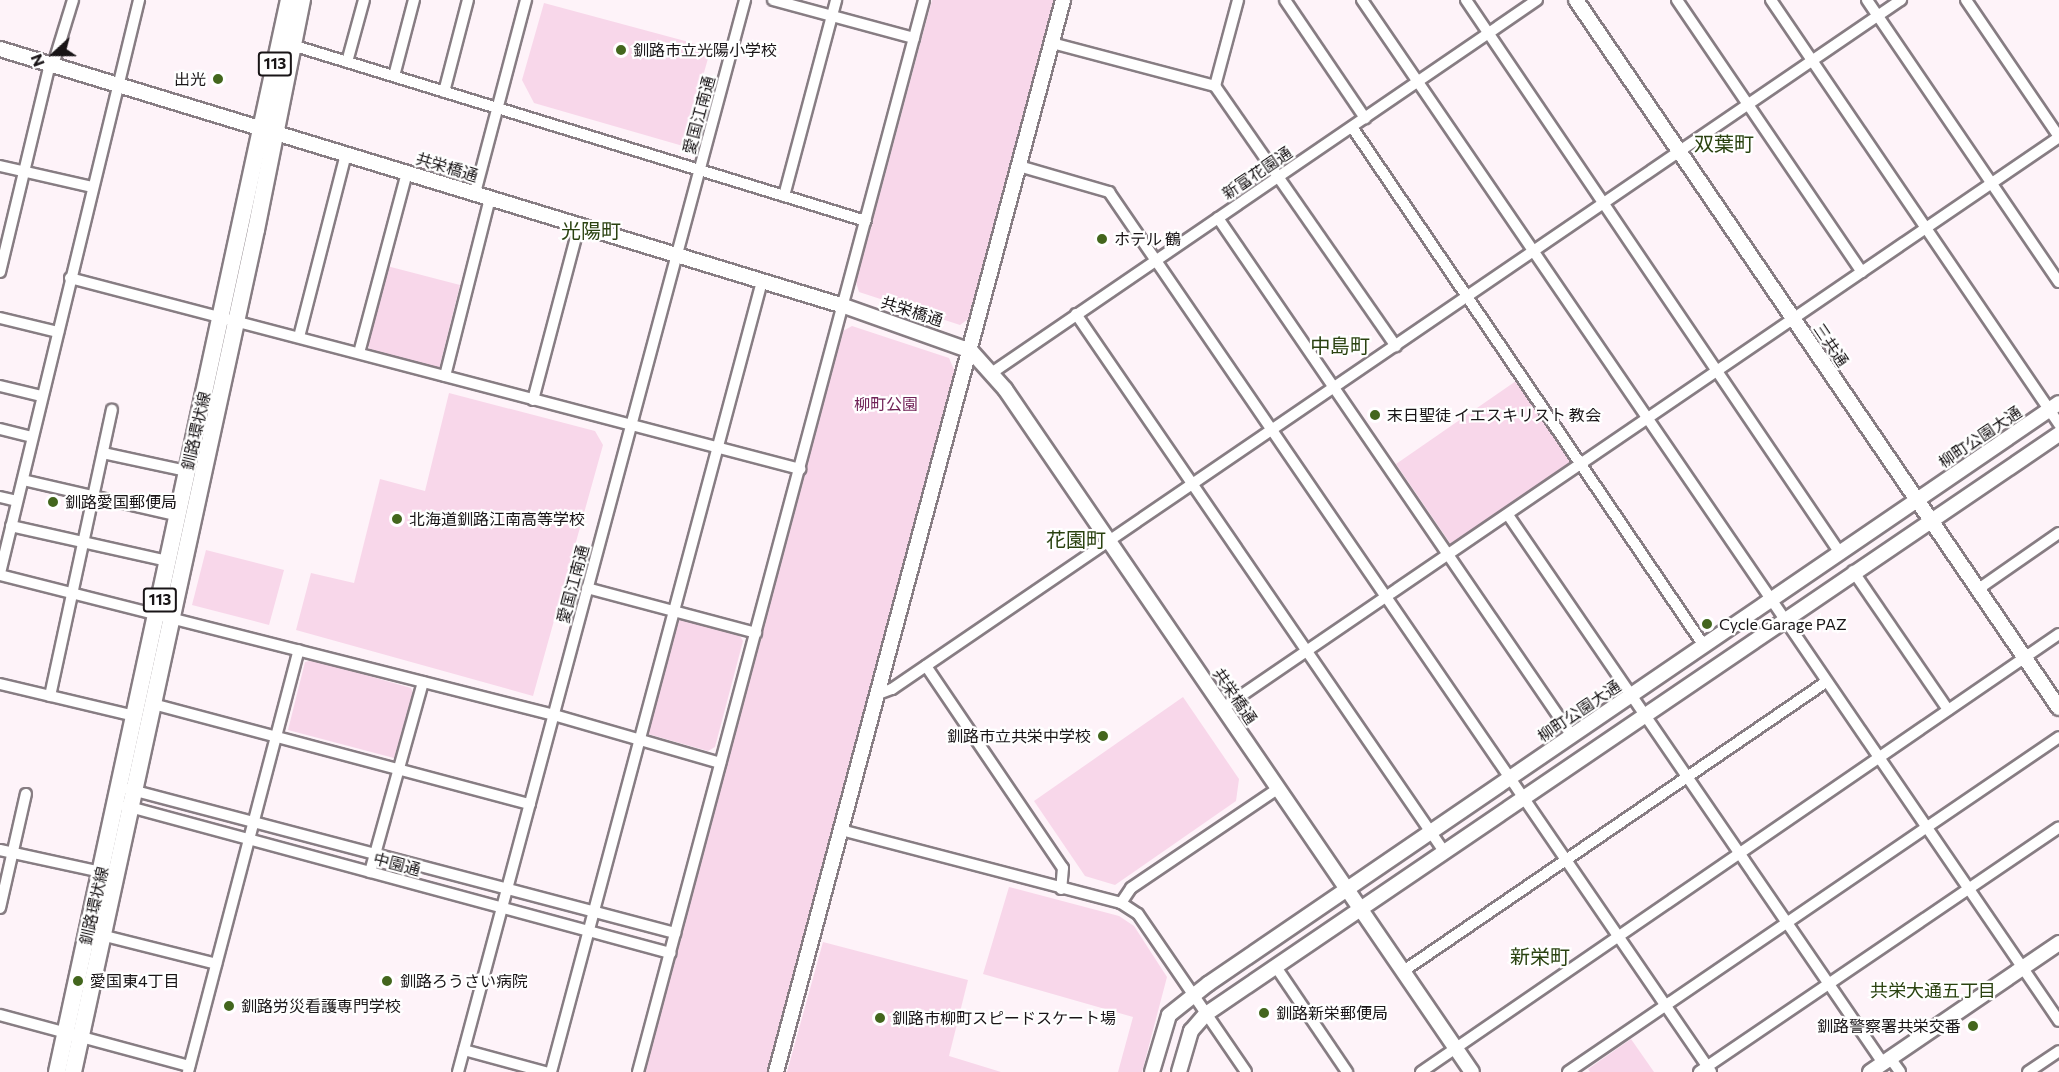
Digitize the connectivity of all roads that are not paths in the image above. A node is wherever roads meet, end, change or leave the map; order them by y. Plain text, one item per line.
1 (73, 0) edge
2 (139, 0) edge
3 (289, 0) edge
4 (302, 0) edge
5 (364, 0) edge
6 (414, 0) edge
7 (468, 0) edge
8 (526, 0) edge
9 (745, 0) edge
10 (772, 0) edge
11 (836, 0) edge
12 (924, 0) edge
13 (1063, 0) edge
14 (1238, 0) edge
15 (1285, 0) edge
16 (1362, 0) edge
17 (1466, 0) edge
18 (1537, 0) edge
19 (1576, 0) edge
20 (1677, 0) edge
21 (1771, 0) edge
22 (1867, 0) edge
23 (1901, 0) edge
24 (1966, 0) edge
25 (831, 16) junction
26 (1878, 16) junction
27 (1488, 33) junction
28 (914, 38) junction
29 (1052, 43) junction
30 (292, 45) junction
31 (0, 49) edge
32 (1811, 61) junction
33 (347, 62) junction
34 (52, 64) junction
35 (394, 76) junction
36 (1418, 82) junction
37 (117, 84) junction
38 (1215, 86) junction
39 (444, 92) junction
40 (1748, 105) junction
41 (498, 108) junction
42 (1365, 118) junction
43 (1352, 127) junction
44 (268, 130) junction
45 (2059, 137) edge
46 (1678, 152) junction
47 (346, 154) junction
48 (0, 166) edge
49 (1019, 166) junction
50 (700, 170) junction
51 (23, 172) junction
52 (407, 172) junction
53 (1278, 177) junction
54 (1992, 183) junction
55 (92, 187) junction
56 (475, 193) junction
57 (784, 196) junction
58 (490, 198) junction
59 (1604, 204) junction
60 (1218, 218) junction
61 (866, 220) junction
62 (579, 226) junction
63 (1927, 228) junction
64 (1532, 251) junction
65 (677, 255) junction
66 (1156, 261) junction
67 (0, 272) edge
68 (1862, 272) junction
69 (70, 278) junction
70 (762, 281) junction
71 (2059, 282) edge
72 (1466, 297) junction
73 (844, 306) junction
74 (1076, 314) junction
75 (0, 318) edge
76 (1792, 318) junction
77 (229, 319) junction
78 (58, 332) junction
79 (300, 337) junction
80 (1396, 346) junction
81 (971, 351) junction
82 (359, 353) junction
83 (993, 372) junction
84 (1717, 372) junction
85 (445, 376) junction
86 (0, 386) edge
87 (1334, 388) junction
88 (41, 396) junction
89 (533, 400) junction
90 (2054, 407) edge
91 (112, 410) dead end
92 (1647, 421) junction
93 (2059, 424) edge
94 (631, 425) junction
95 (0, 429) edge
96 (1273, 430) junction
97 (2059, 434) edge
98 (32, 437) junction
99 (716, 448) junction
100 (103, 453) junction
101 (1581, 466) junction
102 (800, 470) junction
103 (187, 471) junction
104 (22, 480) junction
105 (1192, 485) junction
106 (94, 496) junction
107 (0, 497) edge
108 (1917, 500) junction
109 (17, 501) junction
110 (1508, 515) junction
111 (179, 516) junction
112 (1931, 519) junction
113 (11, 526) junction
114 (2059, 533) edge
115 (1108, 541) junction
116 (84, 542) junction
117 (1840, 553) junction
118 (1448, 556) junction
119 (168, 561) junction
120 (1853, 571) junction
121 (0, 574) edge
122 (587, 588) junction
123 (1977, 590) junction
124 (73, 592) junction
125 (1385, 598) junction
126 (1770, 600) junction
127 (673, 611) junction
128 (164, 615) junction
129 (1784, 619) junction
130 (756, 633) junction
131 (2059, 634) edge
132 (1704, 646) junction
133 (299, 650) junction
134 (1306, 652) junction
135 (2024, 658) junction
136 (926, 666) junction
137 (423, 682) junction
138 (1826, 682) junction
139 (0, 684) edge
140 (878, 694) junction
141 (1631, 695) junction
142 (50, 696) junction
143 (153, 704) junction
144 (1223, 708) junction
145 (2059, 708) edge
146 (1948, 710) junction
147 (554, 715) junction
148 (134, 716) junction
149 (1644, 716) junction
150 (276, 736) junction
151 (1572, 736) junction
152 (2059, 737) edge
153 (639, 740) junction
154 (1879, 759) junction
155 (720, 763) junction
156 (399, 768) junction
157 (1685, 777) junction
158 (1510, 779) junction
159 (1277, 789) junction
160 (26, 794) dead end
161 (125, 797) junction
162 (1523, 798) junction
163 (530, 804) junction
164 (254, 821) junction
165 (1926, 827) junction
166 (2059, 827) edge
167 (841, 830) junction
168 (1432, 834) junction
169 (249, 839) junction
170 (0, 850) edge
171 (13, 853) junction
172 (1445, 853) junction
173 (1740, 853) junction
174 (374, 854) junction
175 (1566, 860) junction
176 (101, 872) junction
177 (370, 872) junction
178 (1968, 888) junction
179 (1061, 889) junction
180 (507, 890) junction
181 (1347, 892) junction
182 (1120, 903) junction
183 (0, 908) edge
184 (502, 908) junction
185 (1359, 910) junction
186 (591, 912) junction
187 (1788, 923) junction
188 (587, 930) junction
189 (675, 933) junction
190 (96, 934) junction
191 (1617, 936) junction
192 (2059, 943) edge
193 (670, 953) junction
194 (216, 964) junction
195 (1276, 967) junction
196 (2023, 968) junction
197 (1402, 972) junction
198 (1829, 985) junction
199 (1193, 995) junction
200 (1665, 1005) junction
201 (1206, 1014) junction
202 (0, 1015) edge
203 (2059, 1021) edge
204 (73, 1036) junction
205 (1456, 1048) junction
206 (464, 1050) junction
207 (2059, 1051) edge
208 (1887, 1060) junction
209 (189, 1069) edge
210 (1706, 1070) edge
211 (57, 1072) edge
212 (73, 1072) edge
213 (458, 1072) edge
214 (545, 1072) edge
215 (551, 1072) edge
216 (638, 1072) edge
217 (776, 1072) edge
218 (1152, 1072) edge
219 (1179, 1072) edge
220 (1246, 1072) edge
221 (1347, 1072) edge
222 (1420, 1072) edge
223 (1472, 1072) edge
224 (1568, 1072) edge
225 (1870, 1072) edge
226 (1900, 1072) edge
227 (2028, 1072) edge

1 - 34 street
2 - 37 street
3 - 44 main road, 釧路環状線 / 113
4 - 30 main road, 釧路環状線 / 113
5 - 33 street
6 - 35 street
7 - 39 street
8 - 41 street
9 - 50 street, 愛国江南通
10 - 25 street
11 - 25 street
12 - 28 street
13 - 29 street
14 - 38 street
15 - 42 street
16 - 36 street
17 - 27 street
18 - 27 street, 新富花園通
19 - 46 street, 三共通
20 - 40 street
21 - 32 street
22 - 26 street
23 - 26 street
24 - 45 street
25 - 28 street
25 - 57 street
26 - 32 street
26 - 54 street
27 - 36 street, 新富花園通
27 - 59 street
28 - 61 street
29 - 38 street
29 - 49 street
30 - 33 street
30 - 44 main road, 釧路環状線 / 113
31 - 34 street, 共栄橋通
32 - 40 street
32 - 63 street
33 - 35 street
34 - 37 street, 共栄橋通
34 - 51 street
35 - 39 street
36 - 42 street, 新富花園通
36 - 64 street
37 - 44 street, 共栄橋通
37 - 55 street
38 - 53 street
39 - 41 street
40 - 46 street
40 - 68 street
41 - 50 street
41 - 56 street
42 - 43 street, 新富花園通
43 - 53 street, 新富花園通
43 - 72 street
44 - 47 street, 共栄橋通
44 - 77 main road, 釧路環状線 / 113
45 - 54 street
46 - 59 street
46 - 76 street, 三共通
47 - 52 street, 共栄橋通
47 - 79 street
48 - 51 street
49 - 66 street
49 - 81 street
50 - 57 street
50 - 65 street, 愛国江南通
51 - 55 street
51 - 67 street
52 - 56 street, 共栄橋通
52 - 82 street
53 - 60 street, 新富花園通
53 - 80 street
54 - 63 street
54 - 71 street
55 - 69 street
56 - 58 street, 共栄橋通
57 - 61 street
58 - 62 street, 共栄橋通
58 - 85 street
59 - 64 street
59 - 84 street
60 - 66 street, 新富花園通
60 - 87 street
61 - 73 street
62 - 65 street, 共栄橋通
62 - 89 street
63 - 68 street
63 - 90 street
64 - 72 street
64 - 92 street
65 - 70 street, 共栄橋通
65 - 94 street, 愛国江南通
66 - 74 street, 新富花園通
66 - 96 street
68 - 76 street
69 - 77 street
69 - 78 street
70 - 73 street, 共栄橋通
70 - 99 street
72 - 80 street
72 - 101 street
73 - 81 street, 共栄橋通
73 - 102 street
74 - 83 street, 新富花園通
74 - 105 street
75 - 78 street
76 - 84 street
76 - 108 street, 三共通
77 - 79 street
77 - 103 main road, 釧路環状線 / 113
77 - 128 main road, 釧路環状線 / 113
78 - 88 street
79 - 82 street
80 - 87 street
81 - 83 street, 共栄橋通
81 - 140 street
82 - 85 street
83 - 115 street, 共栄橋通
84 - 92 street
84 - 117 street
85 - 89 street
86 - 88 street
87 - 96 street
87 - 118 street
88 - 98 street
89 - 94 street
90 - 93 street
90 - 108 street, 柳町公園大通
91 - 100 street
92 - 101 street
92 - 126 street
94 - 99 street
94 - 122 street, 愛国江南通
95 - 98 street
96 - 105 street
96 - 125 street
97 - 112 street
98 - 104 street
99 - 102 street
99 - 127 street
100 - 103 street
100 - 106 street
101 - 110 street
101 - 132 street
102 - 130 street
103 - 111 main road, 釧路環状線 / 113
104 - 106 street
104 - 109 street
105 - 115 street
105 - 134 street
106 - 111 street
106 - 116 street
107 - 109 street
108 - 112 street, 三共通
108 - 117 street, 柳町公園大通
109 - 113 street
110 - 118 street
110 - 141 street
111 - 119 main road, 釧路環状線 / 113
112 - 120 street
112 - 123 street, 三共通
113 - 116 street
113 - 121 street
114 - 123 street
115 - 136 street
115 - 144 street, 共栄橋通
116 - 119 street
116 - 124 street
117 - 126 street, 柳町公園大通
118 - 125 street
118 - 151 street
119 - 128 main road, 釧路環状線 / 113
120 - 129 street
120 - 146 street
121 - 124 street
122 - 127 street
122 - 147 street, 愛国江南通
123 - 135 street, 三共通
124 - 128 street
124 - 142 street
125 - 134 street
125 - 158 street
126 - 129 street
126 - 132 street, 柳町公園大通
127 - 130 street
127 - 153 street
128 - 133 street
128 - 143 main road, 釧路環状線 / 113
128 - 148 main road, 釧路環状線 / 113
129 - 138 street
129 - 149 street
130 - 155 street
131 - 135 street
132 - 141 street, 柳町公園大通
133 - 137 street
133 - 150 street
134 - 144 street
134 - 168 street
135 - 145 street, 三共通
135 - 146 street
136 - 140 street
136 - 179 street
137 - 147 street
137 - 156 street
138 - 154 street
138 - 157 street
139 - 142 street
140 - 167 street
141 - 149 street
141 - 151 street, 柳町公園大通
142 - 148 street
143 - 150 street
143 - 161 main road, 釧路環状線 / 113
144 - 159 street, 共栄橋通
146 - 154 street
147 - 153 street
147 - 163 street, 愛国江南通
148 - 161 main road, 釧路環状線 / 113
149 - 157 street
149 - 162 street
150 - 156 street
150 - 164 street
151 - 158 street, 柳町公園大通
152 - 165 street
153 - 155 street
153 - 186 street
154 - 165 street
154 - 173 street
155 - 189 street
156 - 163 street
156 - 174 street
157 - 173 street
157 - 175 street
158 - 162 street
158 - 168 street, 柳町公園大通
159 - 181 street, 共栄橋通
159 - 182 street
160 - 171 street
161 - 164 street, 中園通
161 - 169 street, 中園通
161 - 176 main road, 釧路環状線 / 113
161 - 190 main road, 釧路環状線 / 113
162 - 172 street
162 - 175 street
163 - 180 street, 愛国江南通
164 - 169 street
164 - 174 street, 中園通
165 - 178 street
165 - 187 street
166 - 178 street
167 - 179 street
167 - 217 street
168 - 172 street
168 - 181 street, 柳町公園大通
169 - 177 street, 中園通
169 - 194 street
170 - 171 street
171 - 176 street
171 - 183 street
172 - 185 street
173 - 187 street
173 - 191 street
174 - 177 street
174 - 180 street, 中園通
175 - 191 street
175 - 197 street
176 - 190 main road, 釧路環状線 / 113
177 - 184 street, 中園通
178 - 196 street
178 - 198 street
179 - 182 street
180 - 184 street, 愛国江南通
180 - 186 street, 中園通
181 - 185 street, 共栄橋通
181 - 199 street, 柳町公園大通
182 - 199 street
184 - 188 street, 中園通
184 - 206 street, 愛国江南通
185 - 195 street
185 - 197 street, 共栄橋通
186 - 188 street
186 - 189 street, 中園通
187 - 198 street
187 - 200 street
188 - 193 street, 中園通
188 - 215 street
189 - 193 street
190 - 194 street
190 - 204 main road, 釧路環状線 / 113
191 - 200 street
191 - 205 street
192 - 196 street
193 - 216 street
194 - 209 street
195 - 201 street
195 - 221 street
196 - 203 street
196 - 208 street
197 - 205 street, 共栄橋通
198 - 208 street
198 - 210 street
199 - 201 street
199 - 218 street, 柳町公園大通
200 - 210 street
200 - 224 street
201 - 219 street
201 - 220 street
202 - 204 street
204 - 209 street
204 - 211 main road, 釧路環状線 / 113
204 - 212 main road, 釧路環状線 / 113
205 - 222 street
205 - 223 street, 共栄橋通
206 - 213 street, 愛国江南通
206 - 214 street
207 - 227 street
208 - 225 street
208 - 226 street

